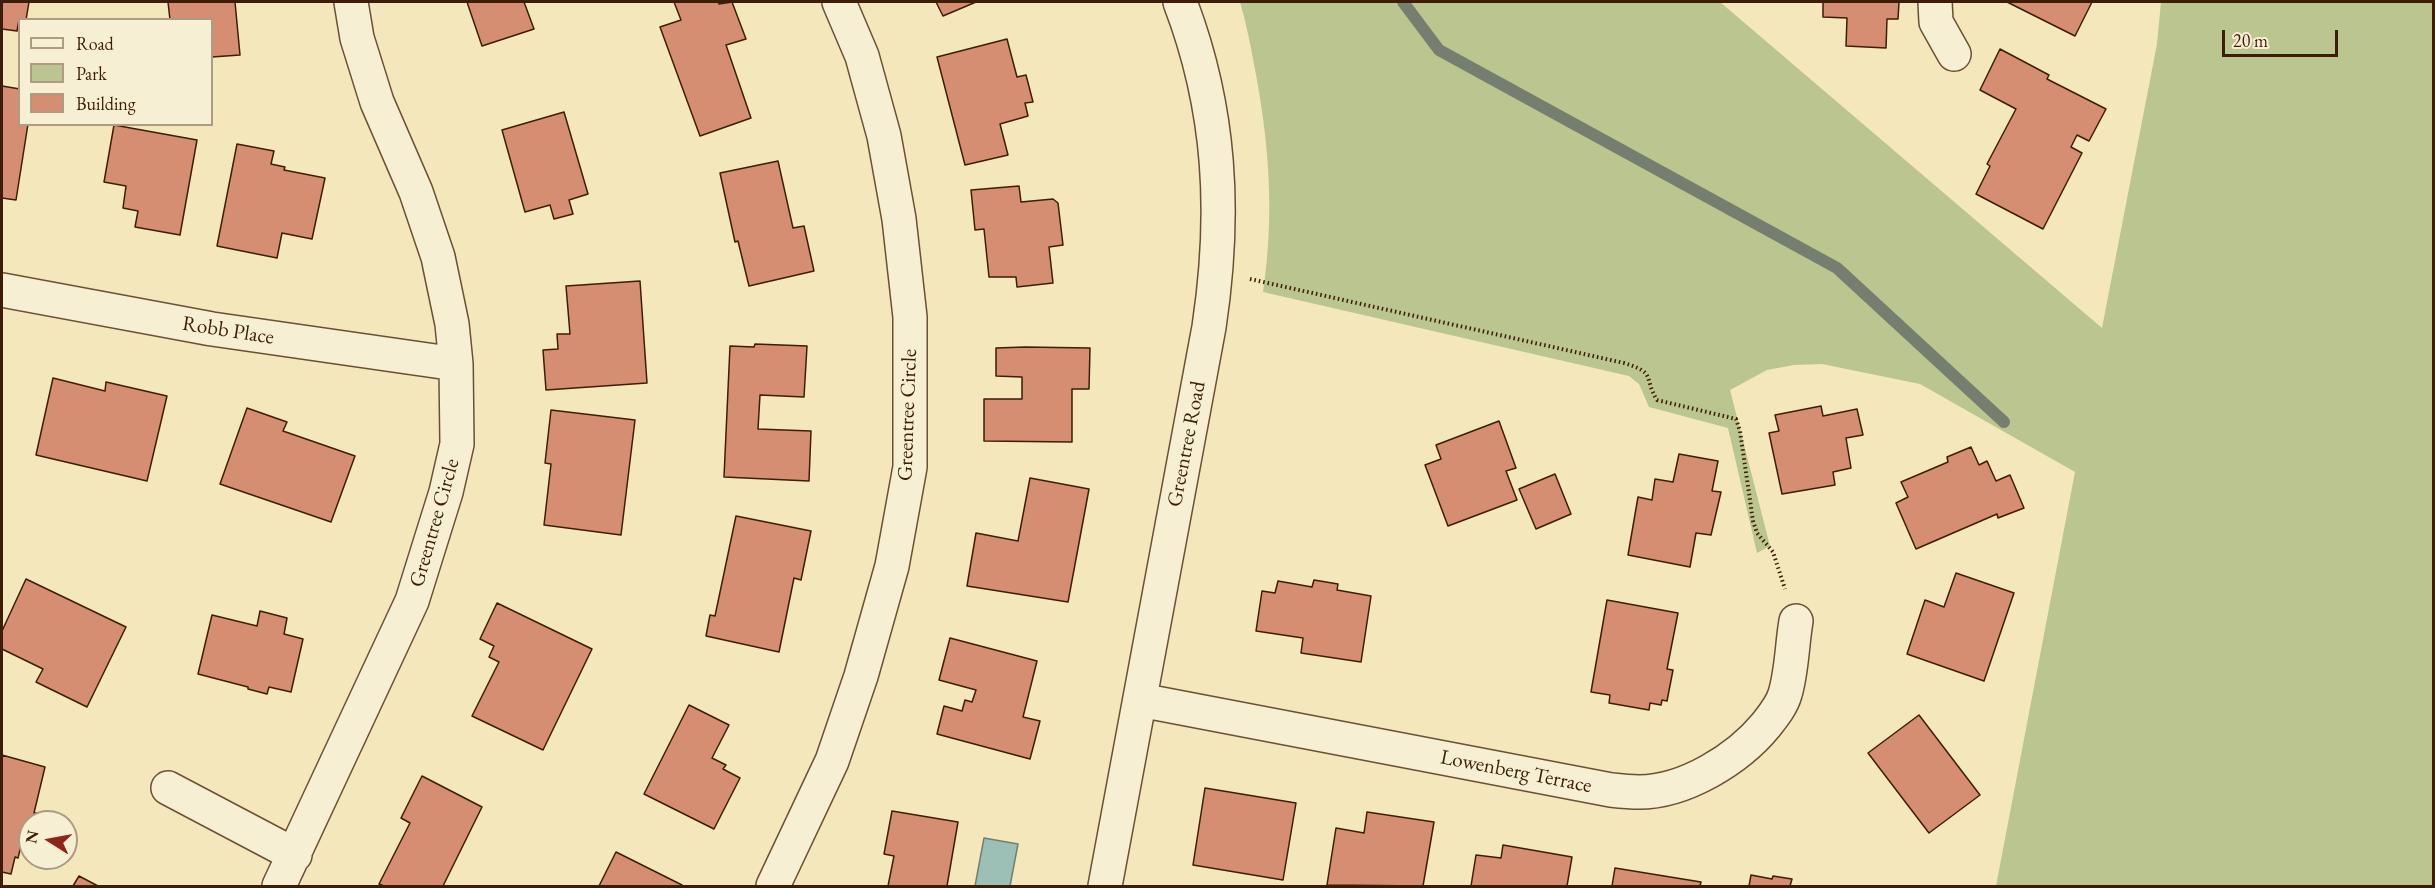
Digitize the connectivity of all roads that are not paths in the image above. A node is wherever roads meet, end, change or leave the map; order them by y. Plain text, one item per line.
1 (351, 2) edge
2 (839, 2) edge
3 (1180, 2) edge
4 (1935, 2) edge
5 (1954, 54) dead end
6 (2, 290) edge
7 (456, 364) junction
8 (1796, 621) road end
9 (1140, 700) junction
10 (168, 788) dead end
11 (295, 855) junction
12 (279, 886) edge
13 (773, 886) edge
14 (1105, 886) edge

1 - 7 street, Greentree Circle
2 - 13 street, Greentree Circle
3 - 9 street, Greentree Road
4 - 5 street
6 - 7 street, Robb Place
7 - 11 street, Greentree Circle
8 - 9 street, Lowenberg Terrace
9 - 14 street, Greentree Road
10 - 11 street
11 - 12 street, Greentree Circle

